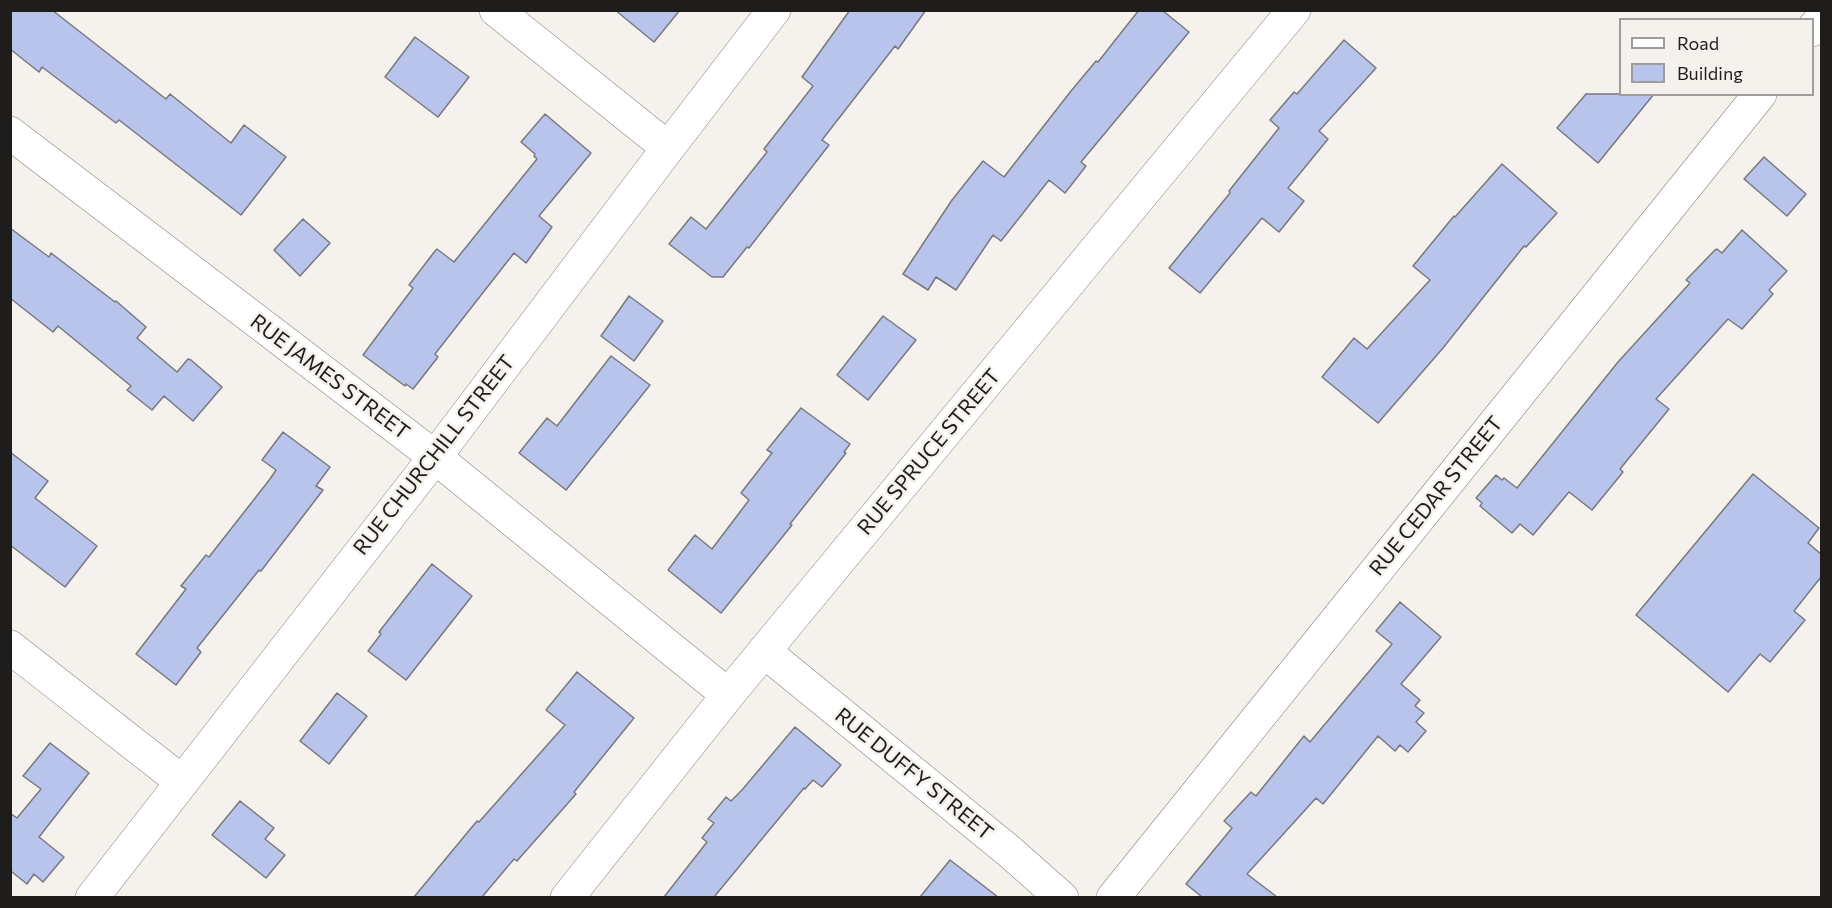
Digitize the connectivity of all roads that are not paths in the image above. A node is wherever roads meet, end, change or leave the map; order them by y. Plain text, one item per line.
1 (496, 10) edge
2 (774, 10) edge
3 (1294, 10) edge
4 (1758, 96) edge
5 (10, 133) edge
6 (668, 148) junction
7 (435, 457) junction
8 (10, 647) edge
9 (764, 651) junction
10 (728, 694) junction
11 (181, 781) junction
12 (92, 897) edge
13 (567, 897) edge
14 (1062, 897) edge
15 (1113, 897) edge

1 - 6 street
2 - 6 street, RUE CHURCHILL STREET
3 - 9 street, RUE SPRUCE STREET
4 - 15 street, RUE CEDAR STREET
5 - 7 street, RUE JAMES STREET
6 - 7 street, RUE CHURCHILL STREET
7 - 10 street, RUE JAMES STREET
7 - 11 street, RUE CHURCHILL STREET
8 - 11 street
9 - 10 street, RUE SPRUCE STREET
9 - 14 street, RUE DUFFY STREET
10 - 13 street, RUE SPRUCE STREET
11 - 12 street, RUE CHURCHILL STREET

